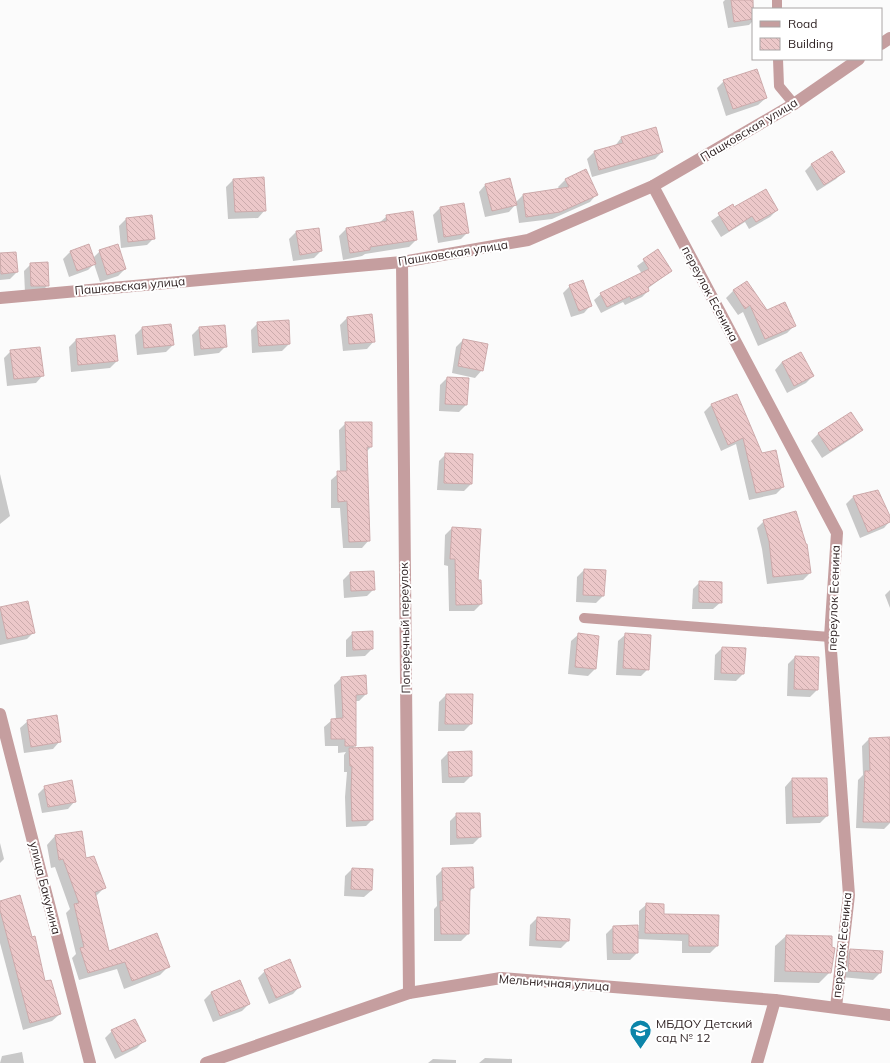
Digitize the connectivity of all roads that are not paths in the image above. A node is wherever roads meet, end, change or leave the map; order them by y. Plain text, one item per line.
1 (778, 60) edge
2 (858, 60) edge
3 (794, 104) junction
4 (653, 186) junction
5 (402, 262) junction
6 (0, 298) edge
7 (584, 618) dead end
8 (830, 637) junction
9 (0, 714) edge
10 (409, 993) junction
11 (775, 1000) junction
12 (836, 1007) junction
13 (890, 1015) edge
14 (90, 1063) edge
15 (206, 1063) edge
16 (757, 1063) edge

1 - 3 lane
2 - 3 street, Пашковская улица
3 - 4 street, Пашковская улица
4 - 5 street, Пашковская улица
4 - 8 street, переулок Есенина
5 - 6 street, Пашковская улица
5 - 10 street, Поперечный переулок
7 - 8 lane
8 - 12 street, переулок Есенина
9 - 14 street, улица Бакунина
10 - 11 street, Мельничная улица
10 - 15 street, Мельничная улица
11 - 12 street, Мельничная улица
11 - 16 street
12 - 13 street, Мельничная улица

